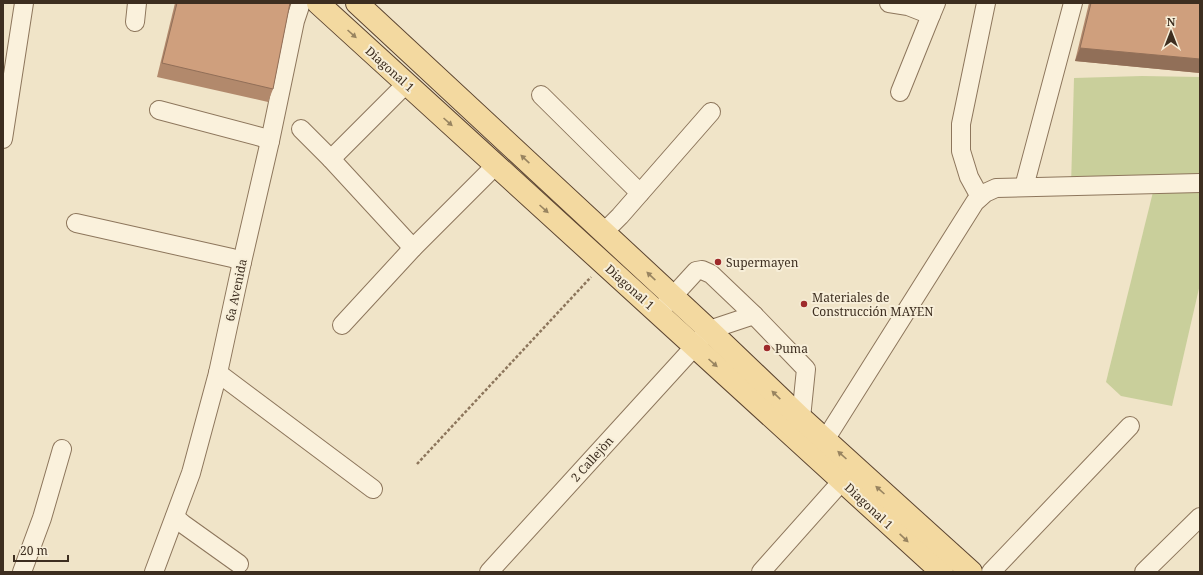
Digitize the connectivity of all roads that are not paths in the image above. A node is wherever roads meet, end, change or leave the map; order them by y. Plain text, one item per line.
1 (24, 3) edge
2 (138, 3) edge
3 (301, 3) edge
4 (357, 3) edge
5 (889, 3) edge
6 (986, 3) edge
7 (1074, 3) edge
8 (323, 5) edge
9 (933, 9) edge
10 (134, 22) dead end
11 (406, 84) junction
12 (900, 92) dead end
13 (541, 95) dead end
14 (159, 110) dead end
15 (711, 112) dead end
16 (301, 129) dead end
17 (3, 139) edge
18 (270, 141) junction
19 (331, 158) junction
20 (496, 165) junction
21 (1200, 183) edge
22 (1024, 187) junction
23 (640, 193) junction
24 (980, 197) junction
25 (76, 223) dead end
26 (604, 232) junction
27 (413, 248) junction
28 (242, 262) junction
29 (673, 296) junction
30 (658, 312) junction
31 (754, 315) junction
32 (342, 325) dead end
33 (709, 330) junction
34 (695, 346) junction
35 (218, 373) junction
36 (801, 418) junction
37 (1130, 426) dead end
38 (819, 447) junction
39 (62, 449) dead end
40 (842, 481) junction
41 (373, 488) dead end
42 (1200, 516) edge
43 (175, 517) junction
44 (940, 562) edge
45 (239, 564) dead end
46 (22, 572) edge
47 (154, 572) edge
48 (489, 572) edge
49 (761, 572) edge
50 (971, 572) edge
51 (991, 572) edge
52 (1144, 572) edge

1 - 17 street
2 - 10 street
3 - 18 street, 6a Avenida
26 -> 4 main road, Diagonal 1
5 - 9 street
6 - 24 street
7 - 22 street
8 -> 11 main road, Diagonal 1
9 - 12 street
11 - 19 street
11 -> 20 main road, Diagonal 1
13 - 23 street
14 - 18 street
15 - 23 street
16 - 19 street
18 - 28 street, 6a Avenida
19 - 27 street
20 - 27 street
20 -> 30 main road, Diagonal 1
21 - 22 street
22 - 24 street
23 - 26 street
24 - 38 street
25 - 28 street
29 -> 26 main road, Diagonal 1
27 - 32 street
28 - 35 street, 6a Avenida
29 - 30 street
29 - 31 street
29 - 33 main road, Diagonal 1
30 - 34 main road, Diagonal 1
31 - 33 street
31 - 36 street
33 - 34 street
36 -> 33 main road, Diagonal 1
34 -> 38 main road, Diagonal 1
34 - 48 street
35 - 41 street
35 - 43 street, 6a Avenida
36 - 38 main road, Diagonal 1
37 - 51 street
38 - 40 main road, Diagonal 1
44 -> 38 main road, Diagonal 1
39 - 46 street
40 -> 44 main road, Diagonal 1
40 - 49 street
42 - 52 street
43 - 45 street
43 - 47 street, 6a Avenida
44 - 50 main road, Diagonal 1

